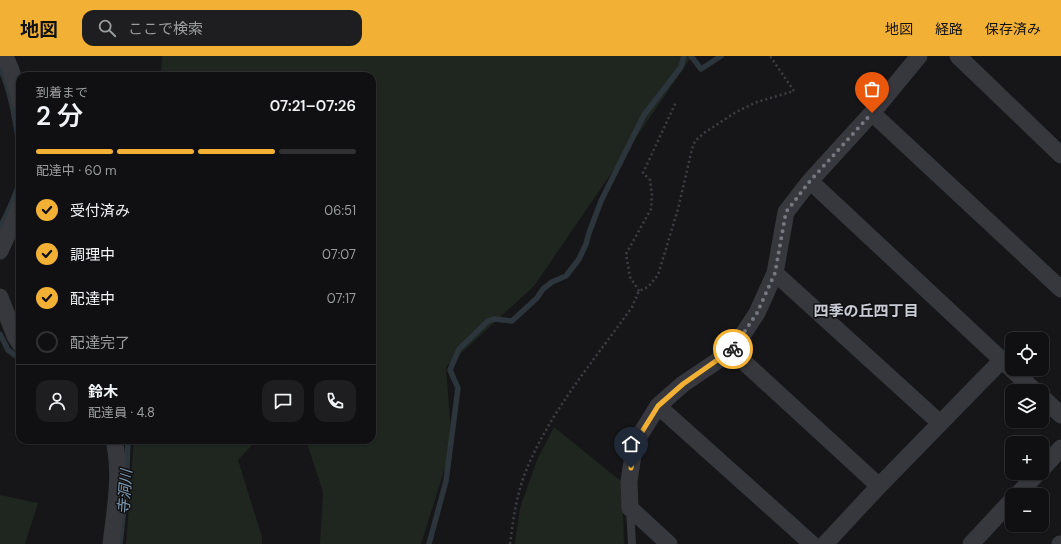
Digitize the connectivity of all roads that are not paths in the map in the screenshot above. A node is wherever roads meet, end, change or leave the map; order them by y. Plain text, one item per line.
1 (5, 56) edge
2 (919, 56) edge
3 (958, 56) edge
4 (16, 87) edge
5 (872, 113) junction
6 (1061, 155) edge
7 (810, 181) junction
8 (16, 216) edge
9 (0, 251) edge
10 (775, 273) junction
11 (1061, 290) edge
12 (0, 297) edge
13 (16, 339) edge
14 (732, 351) junction
15 (1002, 360) junction
16 (1028, 384) edge
17 (1049, 404) edge
18 (658, 406) junction
19 (1061, 415) edge
20 (940, 423) junction
21 (115, 444) edge
22 (1061, 448) edge
23 (1049, 461) edge
24 (1031, 480) edge
25 (879, 486) junction
26 (1024, 488) edge
27 (630, 508) junction
28 (1005, 508) edge
29 (111, 544) edge
30 (632, 544) edge
31 (669, 544) edge
32 (812, 544) edge
33 (826, 544) edge
34 (971, 544) edge

1 - 4 street
2 - 5 street
3 - 6 street
5 - 7 street
5 - 11 street
7 - 10 street
7 - 15 street
8 - 9 street
10 - 14 street
10 - 20 street
12 - 13 street
14 - 18 street
14 - 25 street
15 - 16 street
15 - 20 street
17 - 19 street
18 - 27 street
18 - 32 street
20 - 25 street
21 - 29 street
22 - 23 street
24 - 26 street
25 - 33 street
27 - 30 lane
27 - 31 street
28 - 34 street

